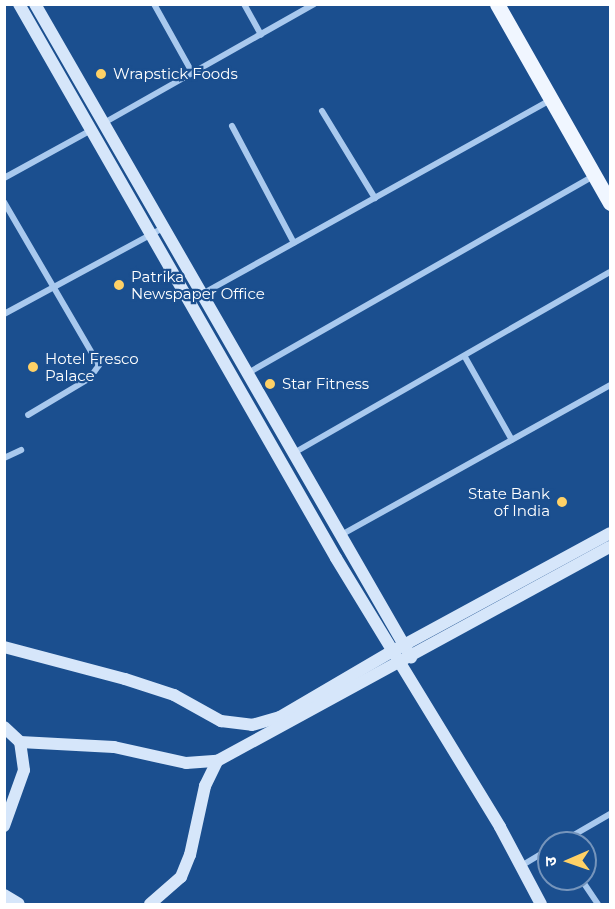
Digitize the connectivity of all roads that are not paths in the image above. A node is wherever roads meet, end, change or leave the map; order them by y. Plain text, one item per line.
1 (19, 4) edge
2 (35, 4) edge
3 (154, 4) edge
4 (244, 4) edge
5 (314, 4) edge
6 (497, 4) edge
7 (261, 35) junction
8 (193, 74) junction
9 (550, 100) junction
10 (322, 111) dead end
11 (103, 123) junction
12 (232, 126) dead end
13 (89, 131) junction
14 (594, 175) junction
15 (4, 178) edge
16 (375, 198) junction
17 (4, 202) edge
18 (610, 203) edge
19 (163, 228) junction
20 (150, 235) junction
21 (294, 243) junction
22 (610, 272) edge
23 (53, 287) junction
24 (201, 295) junction
25 (4, 314) edge
26 (465, 357) junction
27 (247, 374) junction
28 (610, 385) edge
29 (28, 415) dead end
30 (512, 440) junction
31 (21, 450) dead end
32 (292, 454) junction
33 (4, 458) edge
34 (610, 534) edge
35 (338, 536) junction
36 (610, 547) edge
37 (402, 645) junction
38 (4, 647) edge
39 (391, 652) junction
40 (411, 657) junction
41 (399, 664) junction
42 (4, 727) edge
43 (20, 742) junction
44 (217, 761) junction
45 (610, 814) edge
46 (4, 826) edge
47 (581, 831) edge
48 (537, 856) edge
49 (521, 866) junction
50 (589, 891) edge
51 (4, 895) edge
52 (19, 904) edge
53 (150, 904) edge
54 (541, 904) edge
55 (598, 904) edge

1 - 13 street
2 - 11 street
3 - 8 street
4 - 7 street
5 - 7 street
6 - 9 main road
7 - 8 street
8 - 11 street
9 - 14 main road
9 - 16 street
10 - 16 street
11 - 13 street
11 - 19 street
12 - 21 street
13 - 15 street
13 - 20 street
14 - 18 main road
14 - 27 street
16 - 21 street
17 - 23 street
19 - 20 street
19 - 24 street
20 - 23 street
20 - 39 street
21 - 24 street
22 - 26 street
23 - 25 street
23 - 29 street
24 - 27 street
26 - 30 street
26 - 32 street
27 - 32 street
28 - 30 street
30 - 35 street
31 - 33 street
32 - 35 street
34 - 37 street
35 - 37 street
36 - 40 street
37 - 39 street
37 - 40 street
38 - 39 street
39 - 41 street
40 - 41 street
41 - 44 street
41 - 49 street
42 - 43 street
43 - 44 street
43 - 46 street
44 - 53 street
45 - 47 street
48 - 49 street
49 - 54 street
50 - 55 street
51 - 52 street

